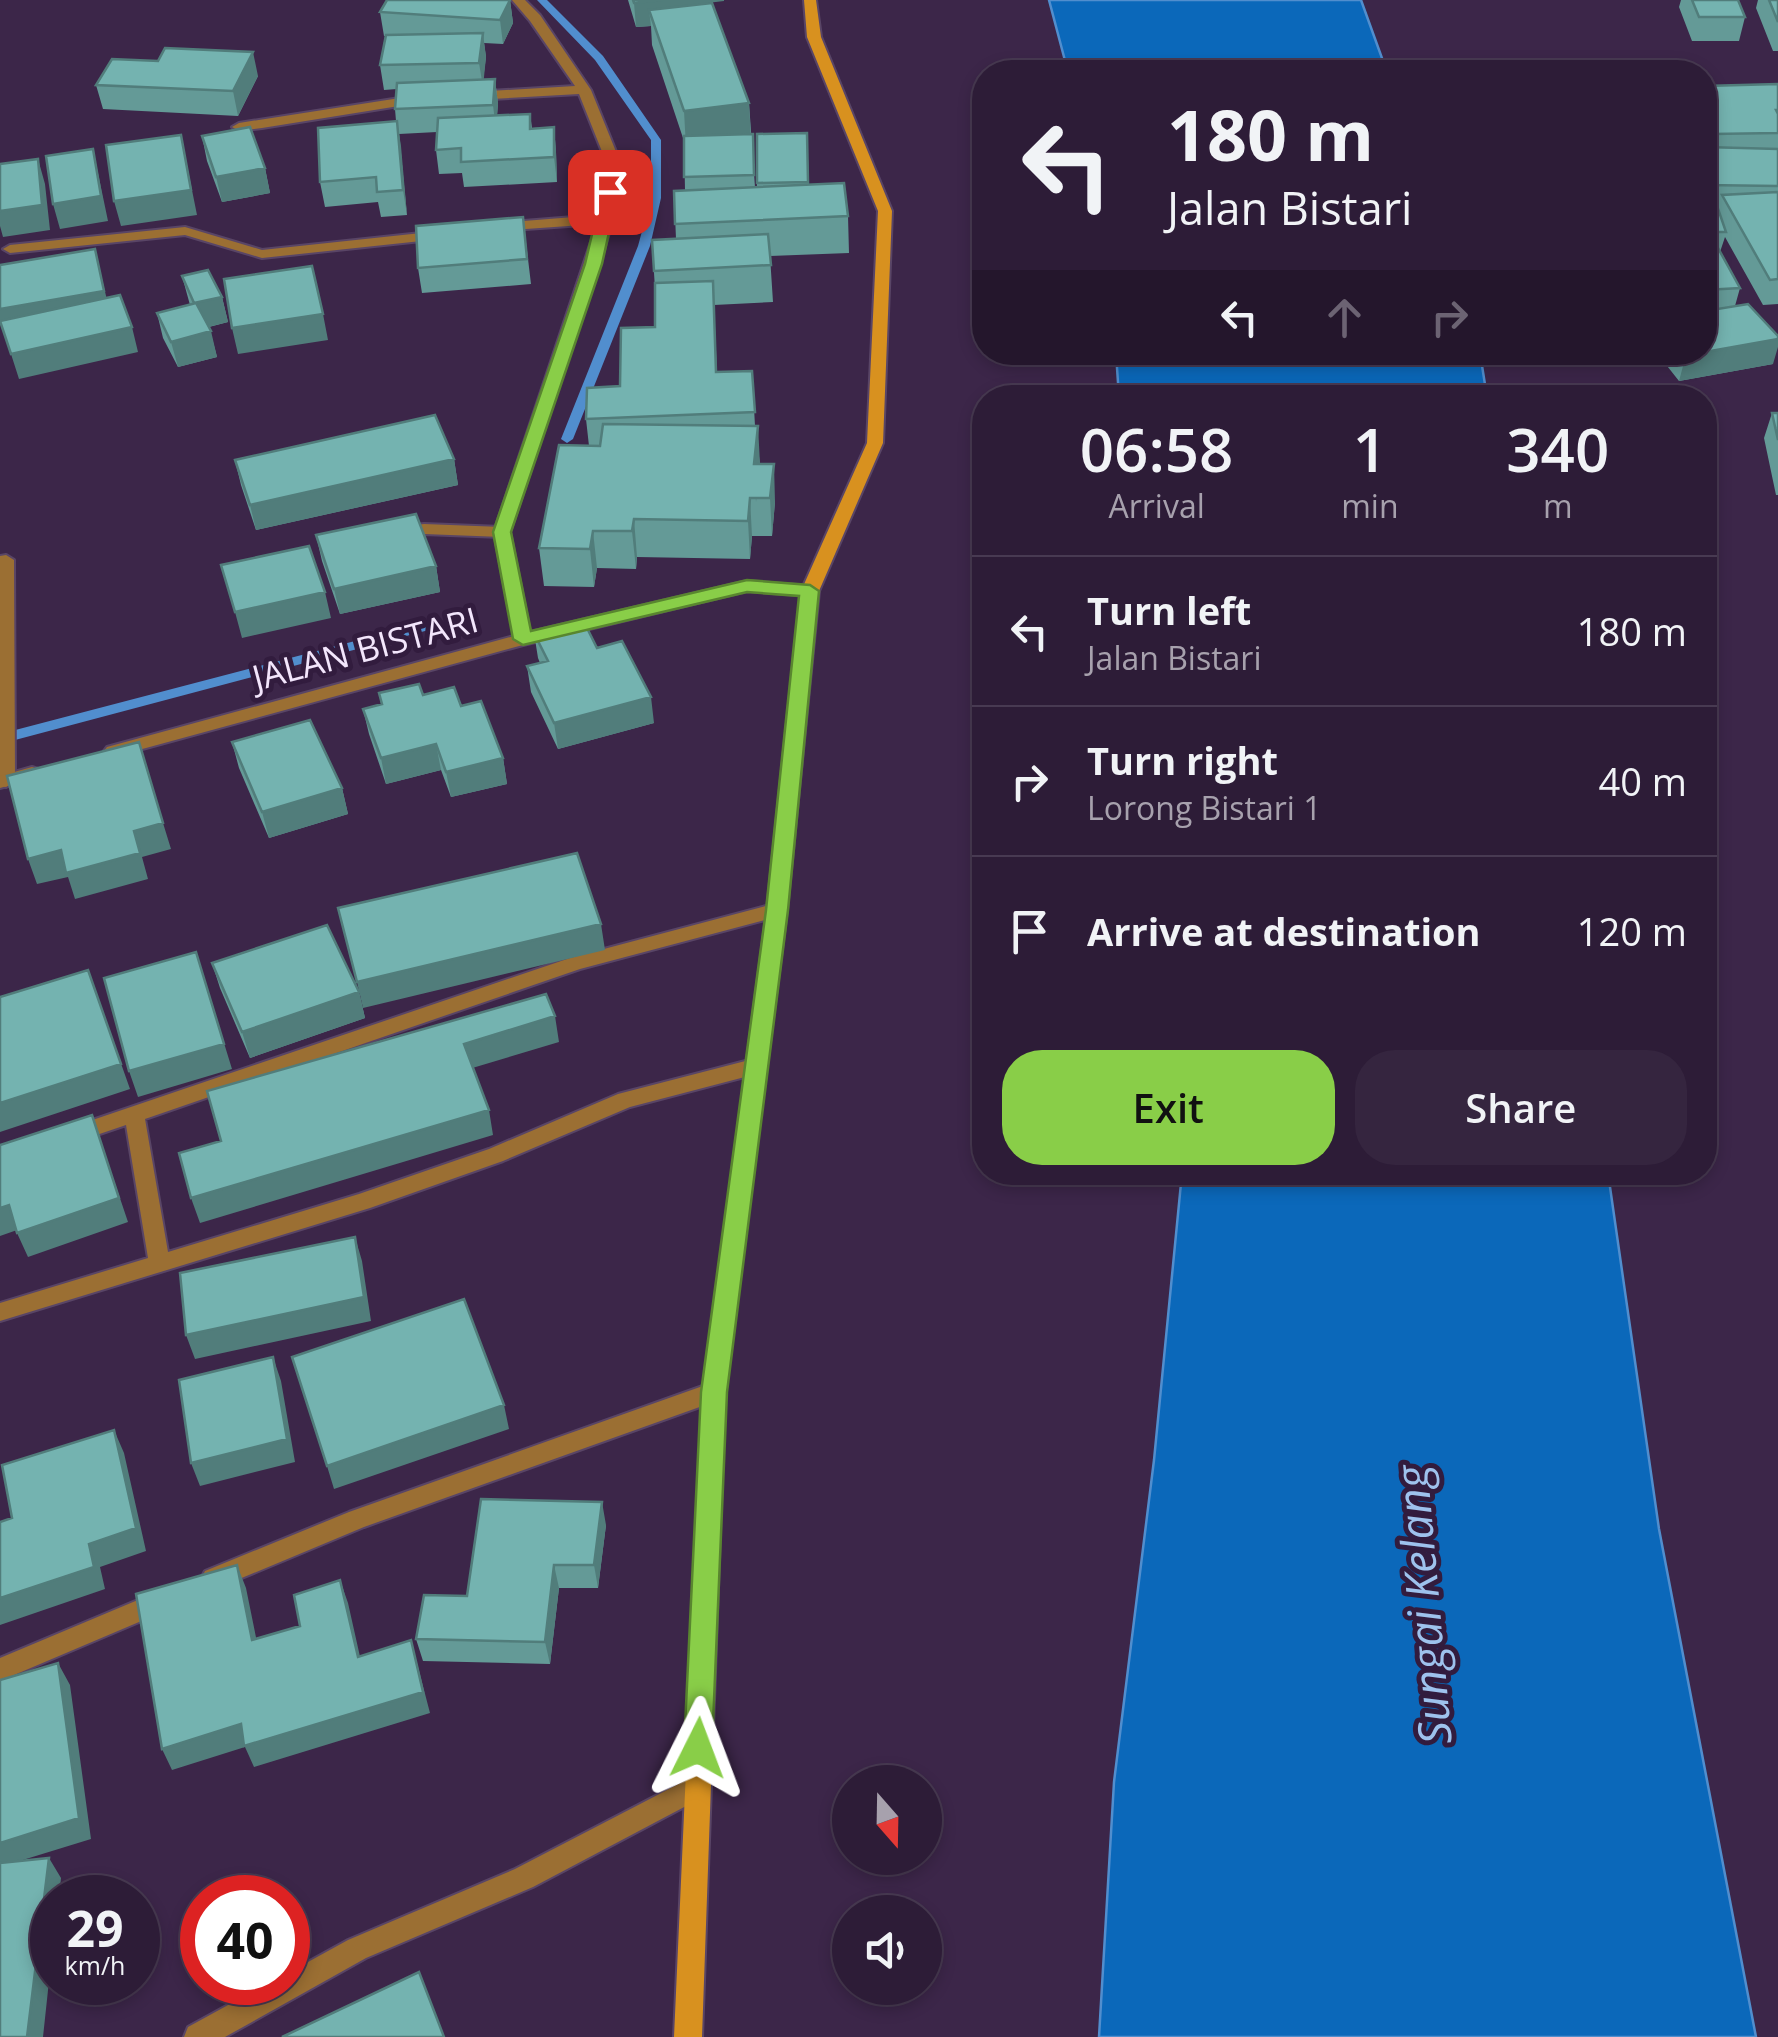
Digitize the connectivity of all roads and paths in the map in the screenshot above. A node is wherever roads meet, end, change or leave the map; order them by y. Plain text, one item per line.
1 (518, 0) edge
2 (810, 0) edge
3 (584, 90) junction
4 (456, 96) edge
5 (438, 97) edge
6 (239, 127) edge
7 (606, 219) junction
8 (480, 230) edge
9 (462, 232) edge
10 (10, 249) dead end
11 (502, 532) junction
12 (371, 536) edge
13 (6, 560) dead end
14 (810, 591) junction
15 (523, 639) junction
16 (101, 754) edge
17 (44, 770) edge
18 (3, 782) edge
19 (777, 910) junction
20 (757, 1066) junction
21 (134, 1114) junction
22 (50, 1142) edge
23 (159, 1261) junction
24 (0, 1312) edge
25 (714, 1392) junction
26 (0, 1670) edge
27 (696, 1787) junction
28 (198, 2037) edge
29 (688, 2037) edge

1 - 3 street
2 - 14 street
3 - 4 street
3 - 7 street
5 - 6 street
7 - 8 street
7 - 11 street
9 - 10 street
11 - 12 street
11 - 15 street
13 - 18 street
14 - 15 street, JALAN BISTARI
14 - 19 street
15 - 16 street, JALAN BISTARI
17 - 18 street
19 - 20 street
19 - 21 street
20 - 23 street
20 - 25 street
21 - 22 street
21 - 23 street
23 - 24 street
25 - 26 street
25 - 27 street
27 - 28 street
27 - 29 street

